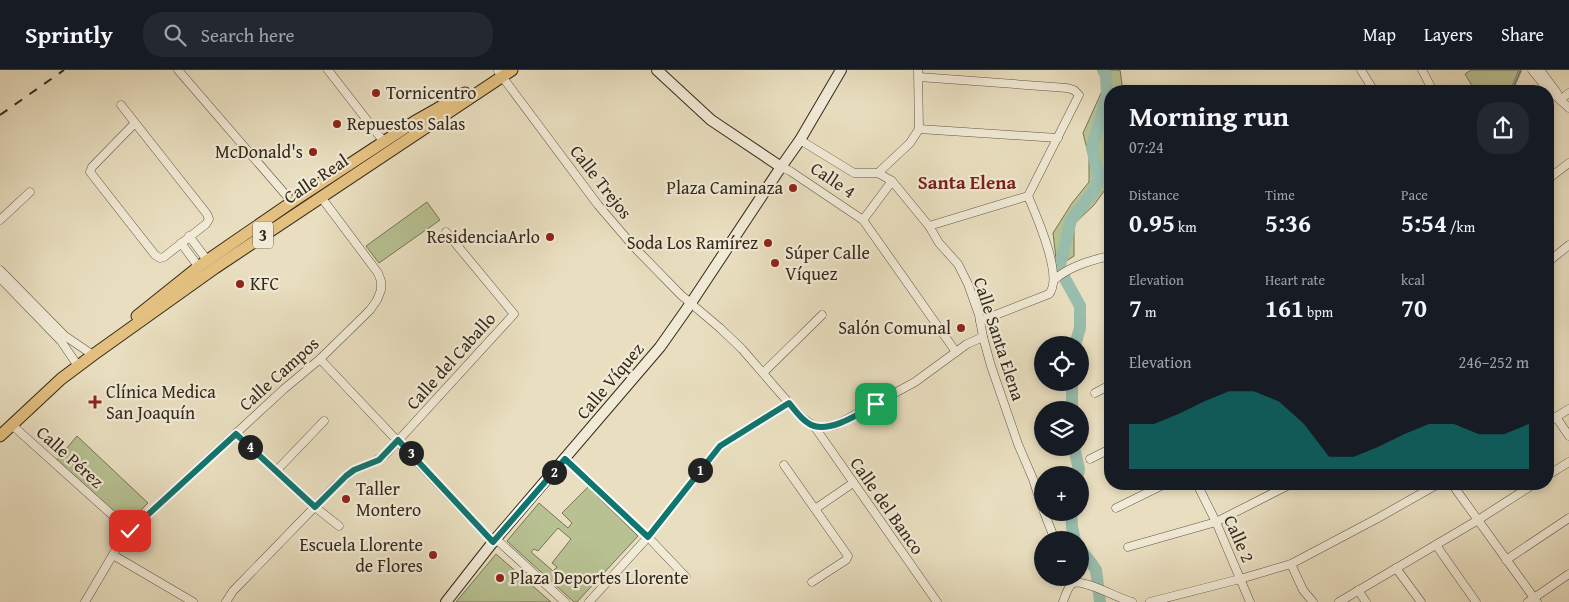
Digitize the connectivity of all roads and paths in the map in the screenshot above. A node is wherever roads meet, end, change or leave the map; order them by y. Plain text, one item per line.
1 (178, 70) edge
2 (328, 70) edge
3 (512, 70) edge
4 (657, 70) edge
5 (841, 70) edge
6 (1361, 70) edge
7 (1422, 70) edge
8 (1532, 70) edge
9 (1540, 70) edge
10 (500, 73) edge
11 (918, 74) edge
12 (1370, 85) edge
13 (1430, 85) edge
14 (1544, 85) edge
15 (1551, 85) edge
16 (1554, 89) edge
17 (1554, 93) edge
18 (1569, 93) edge
19 (1561, 99) junction
20 (121, 105) dead end
21 (1569, 108) edge
22 (135, 123) junction
23 (427, 126) junction
24 (919, 129) junction
25 (1058, 138) junction
26 (800, 140) junction
27 (384, 142) junction
28 (1569, 163) edge
29 (368, 165) junction
30 (349, 166) junction
31 (781, 166) junction
32 (878, 173) junction
33 (1554, 174) edge
34 (892, 181) junction
35 (30, 192) dead end
36 (1028, 196) junction
37 (321, 197) junction
38 (292, 202) junction
39 (0, 220) edge
40 (862, 220) junction
41 (929, 226) junction
42 (446, 232) dead end
43 (264, 235) junction
44 (189, 236) junction
45 (181, 243) junction
46 (1569, 245) edge
47 (1104, 257) edge
48 (1554, 257) edge
49 (0, 262) edge
50 (202, 263) junction
51 (0, 268) edge
52 (0, 278) edge
53 (1056, 278) junction
54 (691, 303) junction
55 (33, 307) junction
56 (822, 315) dead end
57 (980, 321) junction
58 (983, 337) junction
59 (63, 339) junction
60 (956, 352) junction
61 (93, 355) junction
62 (320, 359) junction
63 (78, 366) junction
64 (762, 373) junction
65 (1104, 388) edge
66 (1095, 393) dead end
67 (789, 403) junction
68 (1569, 409) edge
69 (1556, 416) joint
70 (324, 421) dead end
71 (12, 425) junction
72 (814, 426) junction
73 (1, 434) edge
74 (236, 434) junction
75 (1569, 436) edge
76 (398, 440) junction
77 (1104, 452) edge
78 (565, 459) junction
79 (1090, 459) dead end
80 (1569, 462) edge
81 (784, 465) dead end
82 (276, 471) junction
83 (1554, 472) edge
84 (1034, 482) edge
85 (852, 483) junction
86 (1153, 490) edge
87 (1200, 490) edge
88 (1279, 490) edge
89 (1427, 490) edge
90 (1456, 490) edge
91 (1525, 490) edge
92 (315, 507) junction
93 (1116, 508) dead end
94 (815, 509) junction
95 (1569, 518) edge
96 (1478, 520) junction
97 (1216, 522) junction
98 (339, 526) dead end
99 (130, 531) junction
100 (648, 537) junction
101 (495, 541) junction
102 (1436, 544) junction
103 (1128, 547) dead end
104 (113, 555) junction
105 (1506, 560) junction
106 (1291, 564) junction
107 (1396, 568) junction
108 (1569, 574) edge
109 (686, 577) dead end
110 (1240, 579) junction
111 (812, 582) dead end
112 (1089, 584) edge
113 (1069, 587) edge
114 (1358, 590) junction
115 (1532, 601) edge
116 (85, 602) edge
117 (193, 602) edge
118 (226, 602) edge
119 (446, 602) edge
120 (565, 602) edge
121 (589, 602) edge
122 (937, 602) edge
123 (1063, 602) edge
124 (1132, 602) edge
125 (1150, 602) edge
126 (1250, 602) edge
127 (1313, 602) edge
128 (1339, 602) edge
129 (1366, 602) edge
130 (1421, 602) edge
131 (1476, 602) edge

1 - 38 street
2 - 27 street
3 - 10 main road, Calle Real / 3
4 - 31 main road, Calle 4
5 - 26 main road, Calle Víquez
6 - 12 street
7 - 13 street
8 - 14 street
9 - 15 street
10 - 23 main road, Calle Real / 3
10 - 27 main road, Calle Real / 3
10 - 54 street, Calle Trejos
11 - 24 street
11 - 25 street
16 - 19 street
17 - 19 street
18 - 19 street
19 - 21 street
20 - 22 street
22 - 44 street
22 - 45 street
23 - 27 main road
23 - 29 main road, Calle Real / 3
24 - 25 street
24 - 32 street
25 - 36 street
26 - 31 main road, Calle Víquez
26 - 32 street, Calle Santa Elena
27 - 29 main road
27 - 30 main road, Calle Real / 3
28 - 33 street
29 - 37 main road, Calle Real / 3
30 - 37 main road
30 - 38 main road, Calle Real / 3
31 - 40 street, Calle 4
31 - 54 main road, Calle Víquez
32 - 34 street, Calle Santa Elena
34 - 40 street
34 - 41 street, Calle Santa Elena
35 - 39 street
36 - 41 street
36 - 53 street
37 - 38 main road
37 - 43 main road, Calle Real / 3
37 - 62 street, Calle Campos
38 - 43 main road
38 - 50 main road, Calle Real / 3
40 - 60 street, Calle 4
41 - 57 street, Calle Santa Elena
42 - 76 street, Calle del Caballo
43 - 61 main road, Calle Real / 3
44 - 45 street
44 - 50 street
45 - 50 street
46 - 48 street
47 - 53 street
49 - 51 street
50 - 61 main road, Calle Real / 3
51 - 55 street
52 - 55 street
53 - 57 street
54 - 64 street, Calle Trejos
54 - 78 main road, Calle Víquez
55 - 59 street
56 - 64 street
57 - 58 street, Calle Santa Elena
58 - 60 street
58 - 84 street, Calle Santa Elena
59 - 61 street
59 - 63 street
60 - 72 street
61 - 63 main road, Calle Real / 3
62 - 74 street, Calle Campos
62 - 76 street
63 - 71 main road, Calle Real / 3
64 - 67 street, Calle del Banco
65 - 66 street
67 - 72 street, Calle del Banco
67 - 100 street
68 - 69 street
69 - 75 street
70 - 82 street
71 - 73 main road, Calle Real / 3
71 - 99 street, Calle Pérez
72 - 85 street, Calle del Banco
74 - 82 street
74 - 99 street, Calle Campos
76 - 92 street
76 - 101 street
77 - 79 street
78 - 100 street
78 - 101 main road, Calle Víquez
80 - 83 street
81 - 94 street
82 - 92 street
85 - 94 street
85 - 122 street, Calle del Banco
86 - 93 street
87 - 97 street, Calle 2
88 - 97 street
89 - 106 street
90 - 96 street
91 - 96 street
92 - 98 street
92 - 118 street
94 - 111 street
95 - 105 street
96 - 102 street
96 - 105 street
97 - 103 street
97 - 110 street, Calle 2
99 - 104 street, Calle Campos
100 - 109 street
100 - 121 street
101 - 119 main road, Calle Víquez
101 - 120 street
102 - 107 street
102 - 131 street
104 - 116 street, Calle Campos
104 - 117 street
105 - 115 street
106 - 110 street
106 - 127 street
107 - 114 street
107 - 130 street
108 - 115 street
110 - 125 street
110 - 126 street, Calle 2
112 - 124 street
113 - 123 street
114 - 128 street
114 - 129 street

